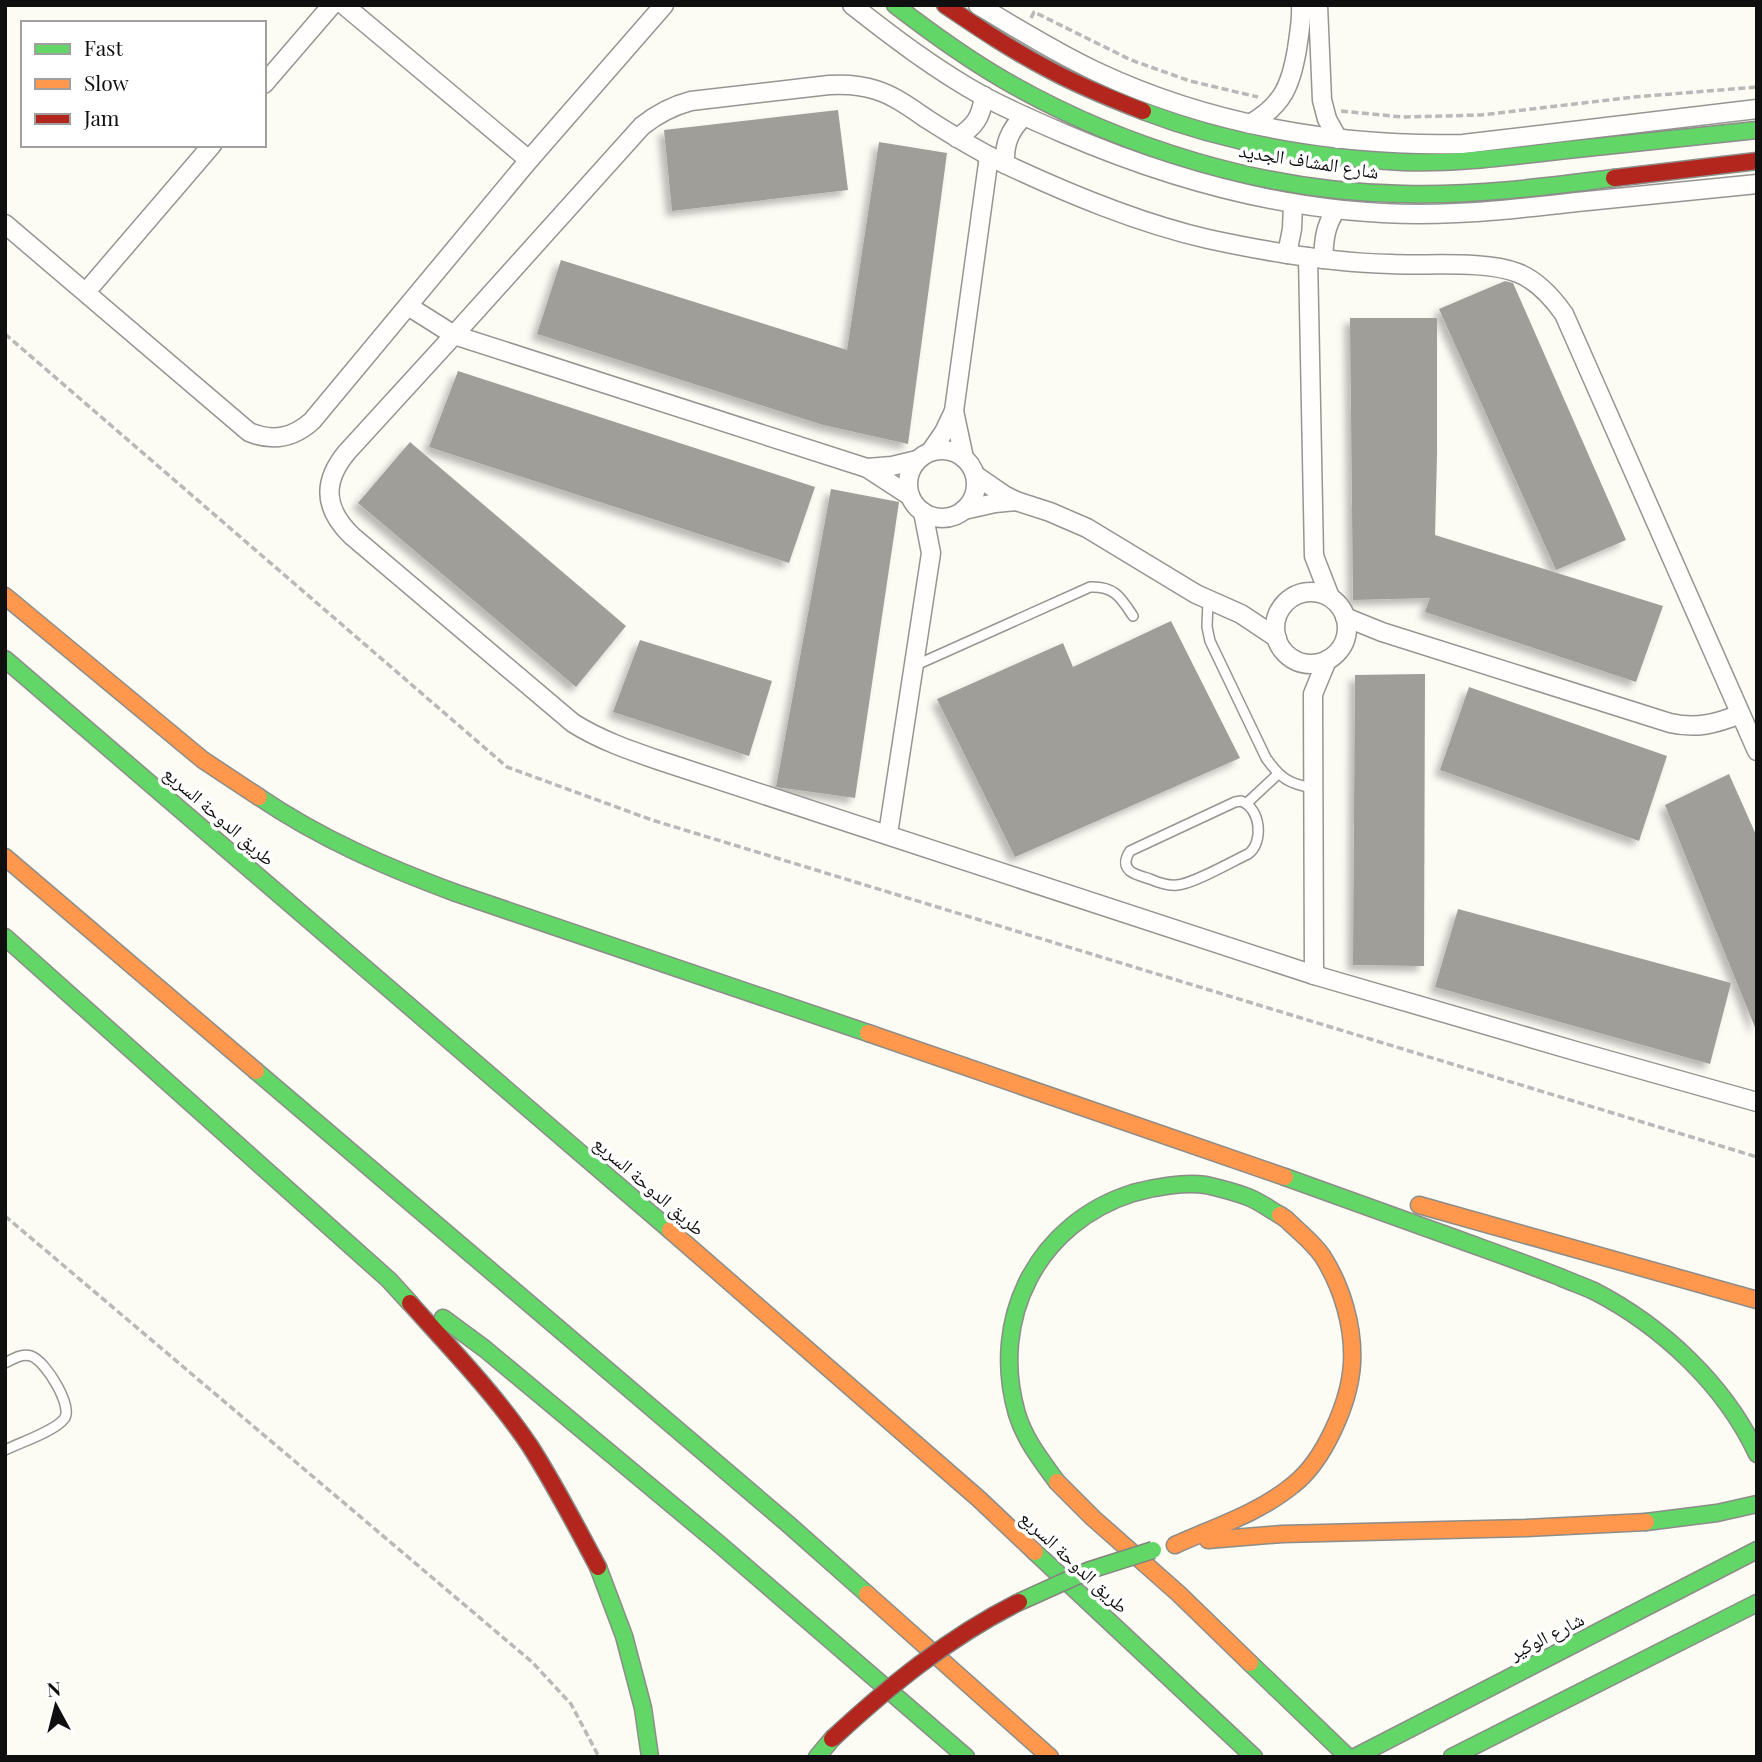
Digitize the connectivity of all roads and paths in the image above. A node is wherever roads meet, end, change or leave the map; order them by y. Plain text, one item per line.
1 (332, 5) edge
2 (344, 5) edge
3 (664, 5) edge
4 (852, 5) edge
5 (895, 5) edge
6 (945, 5) edge
7 (978, 5) edge
8 (1301, 5) edge
9 (1318, 5) edge
10 (1023, 32) junction
11 (266, 82) edge
12 (1757, 87) edge
13 (984, 96) junction
14 (1278, 102) junction
15 (1324, 109) junction
16 (1757, 109) edge
17 (1024, 116) junction
18 (1250, 124) junction
19 (1757, 130) edge
20 (957, 138) junction
21 (1338, 139) junction
22 (210, 147) edge
23 (529, 160) junction
24 (997, 160) junction
25 (1757, 160) edge
26 (1757, 184) edge
27 (1293, 204) junction
28 (1336, 210) junction
29 (5, 224) edge
30 (1287, 254) junction
31 (1316, 258) junction
32 (86, 292) junction
33 (408, 306) junction
34 (454, 335) junction
35 (954, 411) junction
36 (924, 456) junction
37 (964, 458) junction
38 (867, 468) junction
39 (975, 475) junction
40 (910, 496) junction
41 (1016, 501) junction
42 (923, 512) junction
43 (960, 512) junction
44 (931, 553) junction
45 (1314, 556) junction
46 (5, 596) edge
47 (1294, 597) junction
48 (1330, 597) junction
49 (1208, 600) junction
50 (1280, 610) junction
51 (1241, 614) junction
52 (1133, 617) dead end
53 (1345, 617) junction
54 (1382, 632) junction
55 (1277, 638) junction
56 (1345, 642) junction
57 (5, 659) edge
58 (1295, 659) junction
59 (1327, 660) junction
60 (914, 666) junction
61 (1313, 694) junction
62 (1740, 714) junction
63 (1757, 751) edge
64 (1278, 774) junction
65 (1313, 789) junction
66 (1247, 803) junction
67 (888, 834) junction
68 (5, 857) edge
69 (5, 937) edge
70 (1314, 975) junction
71 (1757, 1102) edge
72 (1246, 1163) junction
73 (5, 1216) edge
74 (389, 1280) junction
75 (1757, 1300) edge
76 (5, 1363) edge
77 (5, 1450) edge
78 (1757, 1454) edge
79 (1757, 1504) edge
80 (1175, 1545) junction
81 (1757, 1550) edge
82 (1757, 1603) edge
83 (1457, 1754) edge
84 (599, 1757) edge
85 (650, 1757) edge
86 (817, 1757) edge
87 (966, 1757) edge
88 (1050, 1757) edge
89 (1254, 1757) edge
90 (1348, 1757) edge
91 (1355, 1757) edge

1 - 11 street
2 - 23 street
3 - 23 street
4 - 13 street
5 - 25 main road, شارع المشاف الجديد
6 - 19 main road, شارع المشاف الجديد
7 - 10 street
8 - 14 street
9 - 15 street
10 - 14 path
10 - 18 street
12 - 15 path
13 - 17 street
13 - 20 street
14 - 18 street
15 - 21 street
16 - 21 street
17 - 24 street
17 - 27 street
18 - 21 street
20 - 24 street
20 - 34 street
22 - 32 street
23 - 33 street
24 - 30 street
24 - 35 street
26 - 28 street
27 - 28 street
27 - 30 street
28 - 31 street
29 - 32 street
30 - 31 street
31 - 45 street
31 - 62 street
32 - 33 street
33 - 34 street
34 - 38 street
34 - 67 street
35 - 36 street
35 - 37 street
36 - 37 street
36 - 38 street
36 - 40 street
37 - 39 street
38 - 40 street
39 - 41 street
39 - 43 street
40 - 42 street
41 - 43 street
41 - 49 street
42 - 43 street
42 - 44 street
43 - 44 street
44 - 60 street
45 - 47 street
45 - 48 street
46 - 72 main road
47 - 48 street
47 - 50 street
48 - 53 street
49 - 51 street
49 - 64 lane
50 - 51 street
50 - 55 street
51 - 55 street
52 - 60 lane
53 - 54 street
53 - 56 street
54 - 56 street
54 - 62 street
55 - 58 street
56 - 59 street
57 - 89 main road, طريق الدوحة السريع
58 - 59 street
58 - 61 street
59 - 61 street
60 - 67 street
61 - 65 street
62 - 63 street
64 - 65 lane
64 - 66 lane
65 - 70 street
66 - 66 lane
67 - 70 street
68 - 88 main road
69 - 74 main road
70 - 71 street
72 - 75 main road
72 - 78 main road
73 - 84 path
74 - 85 main road
74 - 87 main road
76 - 77 lane
79 - 80 main road
80 - 86 main road, bridge
80 - 90 main road
81 - 91 main road, شارع الوكير
82 - 83 main road

